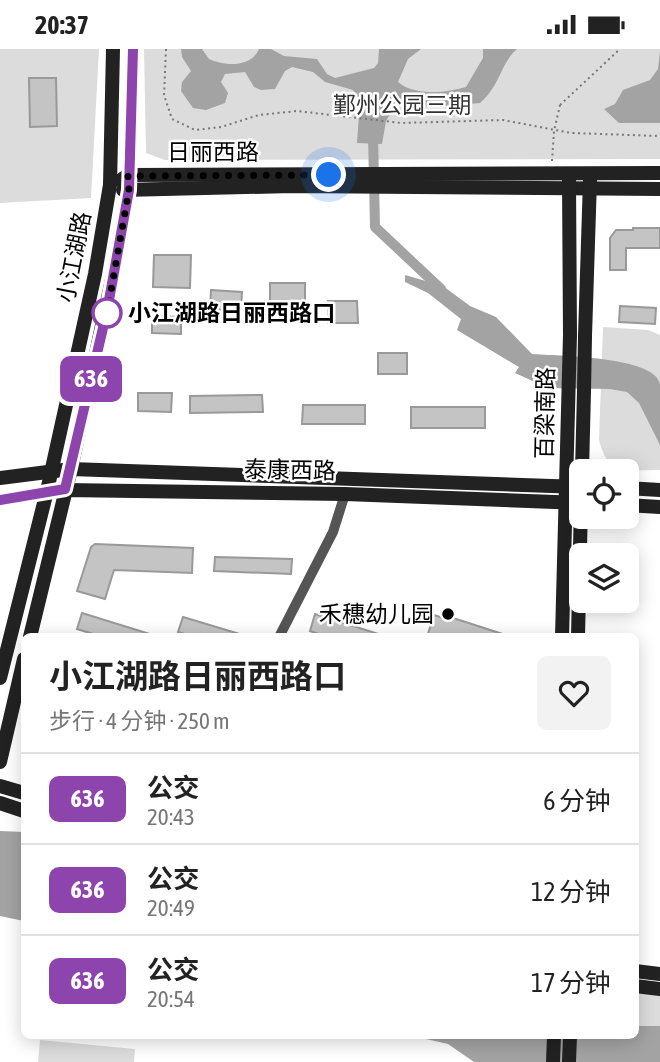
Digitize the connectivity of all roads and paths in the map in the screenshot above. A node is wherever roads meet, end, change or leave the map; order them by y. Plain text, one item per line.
1 (113, 49) edge
2 (133, 49) edge
3 (166, 49) edge
4 (620, 49) edge
5 (660, 136) edge
6 (590, 173) junction
7 (660, 173) edge
8 (551, 174) junction
9 (569, 174) junction
10 (349, 181) junction
11 (129, 183) junction
12 (110, 185) junction
13 (590, 189) junction
14 (660, 189) edge
15 (569, 190) junction
16 (577, 335) junction
17 (576, 392) junction
18 (575, 459) edge
19 (581, 459) edge
20 (71, 469) junction
21 (51, 471) junction
22 (0, 478) edge
23 (569, 487) edge
24 (65, 489) junction
25 (639, 489) edge
26 (660, 490) edge
27 (47, 491) junction
28 (345, 494) junction
29 (569, 496) edge
30 (0, 500) edge
31 (565, 503) junction
32 (569, 503) edge
33 (639, 506) edge
34 (660, 507) edge
35 (580, 529) edge
36 (31, 633) edge
37 (281, 633) edge
38 (562, 633) edge
39 (578, 633) edge
40 (21, 672) edge
41 (0, 678) edge
42 (0, 762) edge
43 (0, 786) edge
44 (21, 792) edge
45 (0, 803) edge
46 (21, 810) edge
47 (639, 971) edge
48 (660, 974) edge
49 (639, 986) edge
50 (660, 989) edge
51 (554, 1039) edge
52 (570, 1039) edge
53 (553, 1062) edge
54 (569, 1062) edge

1 - 12 main road, 小江湖路
2 - 11 main road, 小江湖路
3 - 5 path
4 - 8 path, bridge
6 - 7 main road, 日丽西路
6 - 9 main road, 日丽西路
6 - 13 main road, 百梁南路
8 - 9 main road, 日丽西路
8 - 10 main road, 日丽西路
9 - 15 main road, 百梁南路
10 - 11 main road, 日丽西路
10 - 15 main road, 日丽西路
11 - 12 main road, 日丽西路
11 - 20 main road, 小江湖路
12 - 21 main road, 小江湖路
13 - 14 main road, 日丽西路
13 - 15 main road, 日丽西路
13 - 16 main road, 百梁南路
15 - 16 main road, 百梁南路
16 - 17 main road, 百梁南路, bridge
17 - 18 main road, 百梁南路
17 - 19 main road, 百梁南路
20 - 21 main road, 泰康西路
20 - 23 main road, 泰康西路
20 - 24 main road, 小江湖路
21 - 22 main road, 泰康西路
21 - 27 main road, 小江湖路
24 - 27 main road, 泰康西路
24 - 28 main road, 泰康西路
24 - 36 main road, 小江湖路
25 - 26 main road
27 - 30 main road, 泰康西路
27 - 41 main road, 小江湖路
28 - 31 main road, 泰康西路
28 - 37 street
29 - 31 main road, 百梁南路
31 - 32 main road, 泰康西路
31 - 38 main road, 百梁南路
33 - 34 main road
35 - 39 main road
40 - 42 main road
43 - 44 main road
45 - 46 main road
47 - 48 main road
49 - 50 main road
51 - 53 main road
52 - 54 main road

